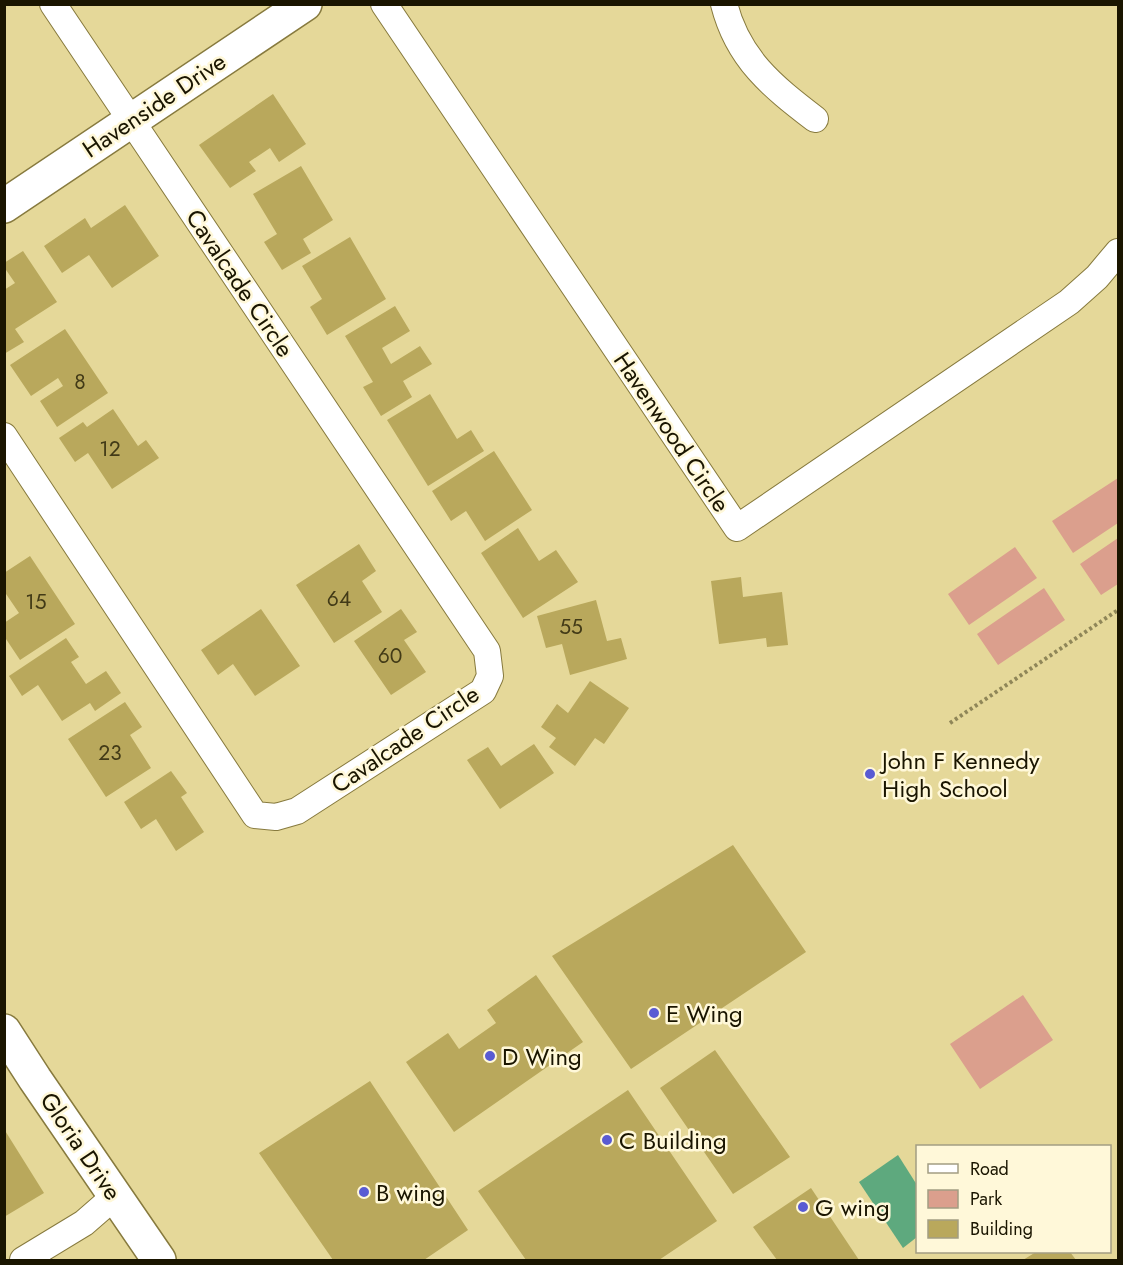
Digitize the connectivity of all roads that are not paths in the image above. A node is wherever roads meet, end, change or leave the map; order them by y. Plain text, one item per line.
1 (53, 4) edge
2 (304, 4) edge
3 (384, 4) edge
4 (724, 4) edge
5 (815, 118) dead end
6 (132, 120) junction
7 (4, 206) edge
8 (1119, 252) edge
9 (4, 436) edge
10 (4, 1031) edge
11 (115, 1196) junction
12 (23, 1260) edge
13 (159, 1260) edge

1 - 6 street
2 - 6 street, Havenside Drive
3 - 8 street, Havenwood Circle
4 - 5 street
6 - 7 street, Havenside Drive
6 - 9 street, Cavalcade Circle
10 - 11 street, Gloria Drive
11 - 12 street
11 - 13 street, Gloria Drive

